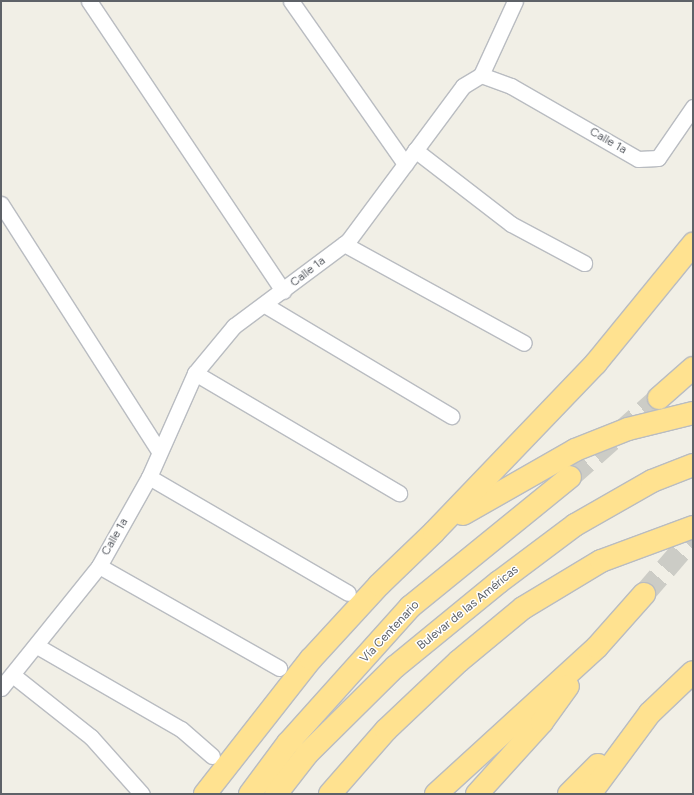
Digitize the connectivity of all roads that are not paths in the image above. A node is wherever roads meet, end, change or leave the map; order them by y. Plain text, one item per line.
1 (89, 1) edge
2 (291, 1) edge
3 (515, 1) edge
4 (481, 75) junction
5 (693, 107) edge
6 (415, 150) junction
7 (405, 164) junction
8 (1, 204) edge
9 (344, 244) junction
10 (693, 244) edge
11 (584, 263) dead end
12 (283, 291) junction
13 (265, 305) junction
14 (524, 343) dead end
15 (693, 368) edge
16 (195, 373) junction
17 (659, 398) tunnel mouth
18 (693, 413) edge
19 (451, 416) dead end
20 (159, 451) junction
21 (693, 465) edge
22 (149, 477) junction
23 (570, 477) tunnel mouth
24 (399, 493) dead end
25 (693, 527) edge
26 (434, 532) junction
27 (99, 566) junction
28 (348, 593) dead end
29 (644, 594) tunnel mouth
30 (37, 646) junction
31 (597, 647) junction
32 (279, 668) dead end
33 (693, 672) edge
34 (14, 676) junction
35 (1, 688) edge
36 (650, 714) junction
37 (212, 756) dead end
38 (142, 794) edge
39 (206, 794) edge
40 (250, 794) edge
41 (276, 794) edge
42 (330, 794) edge
43 (436, 794) edge
44 (477, 794) edge
45 (569, 794) edge
46 (590, 794) edge

1 - 12 street
2 - 7 street
3 - 4 street
4 - 5 street, Calle 1a
4 - 6 street, Calle 1a
6 - 7 street, Calle 1a
6 - 11 street
7 - 9 street, Calle 1a
8 - 20 street
9 - 12 street, Calle 1a
9 - 14 street
10 - 26 highway
12 - 13 street, Calle 1a
13 - 16 street, Calle 1a
13 - 19 street
15 - 17 highway
16 - 20 street, Calle 1a
16 - 24 street
18 - 26 highway
20 - 22 street, Calle 1a
21 - 41 highway, Bulevar de las Américas
22 - 27 street, Calle 1a
22 - 28 street
23 - 40 highway, Vía Centenario
25 - 42 highway
26 - 39 highway
27 - 30 street, Calle 1a
27 - 32 street
29 - 31 highway
30 - 34 street, Calle 1a
30 - 37 street
31 - 43 highway
31 - 44 highway
33 - 36 highway
34 - 35 street, Calle 1a
34 - 38 street
36 - 45 highway
36 - 46 highway

